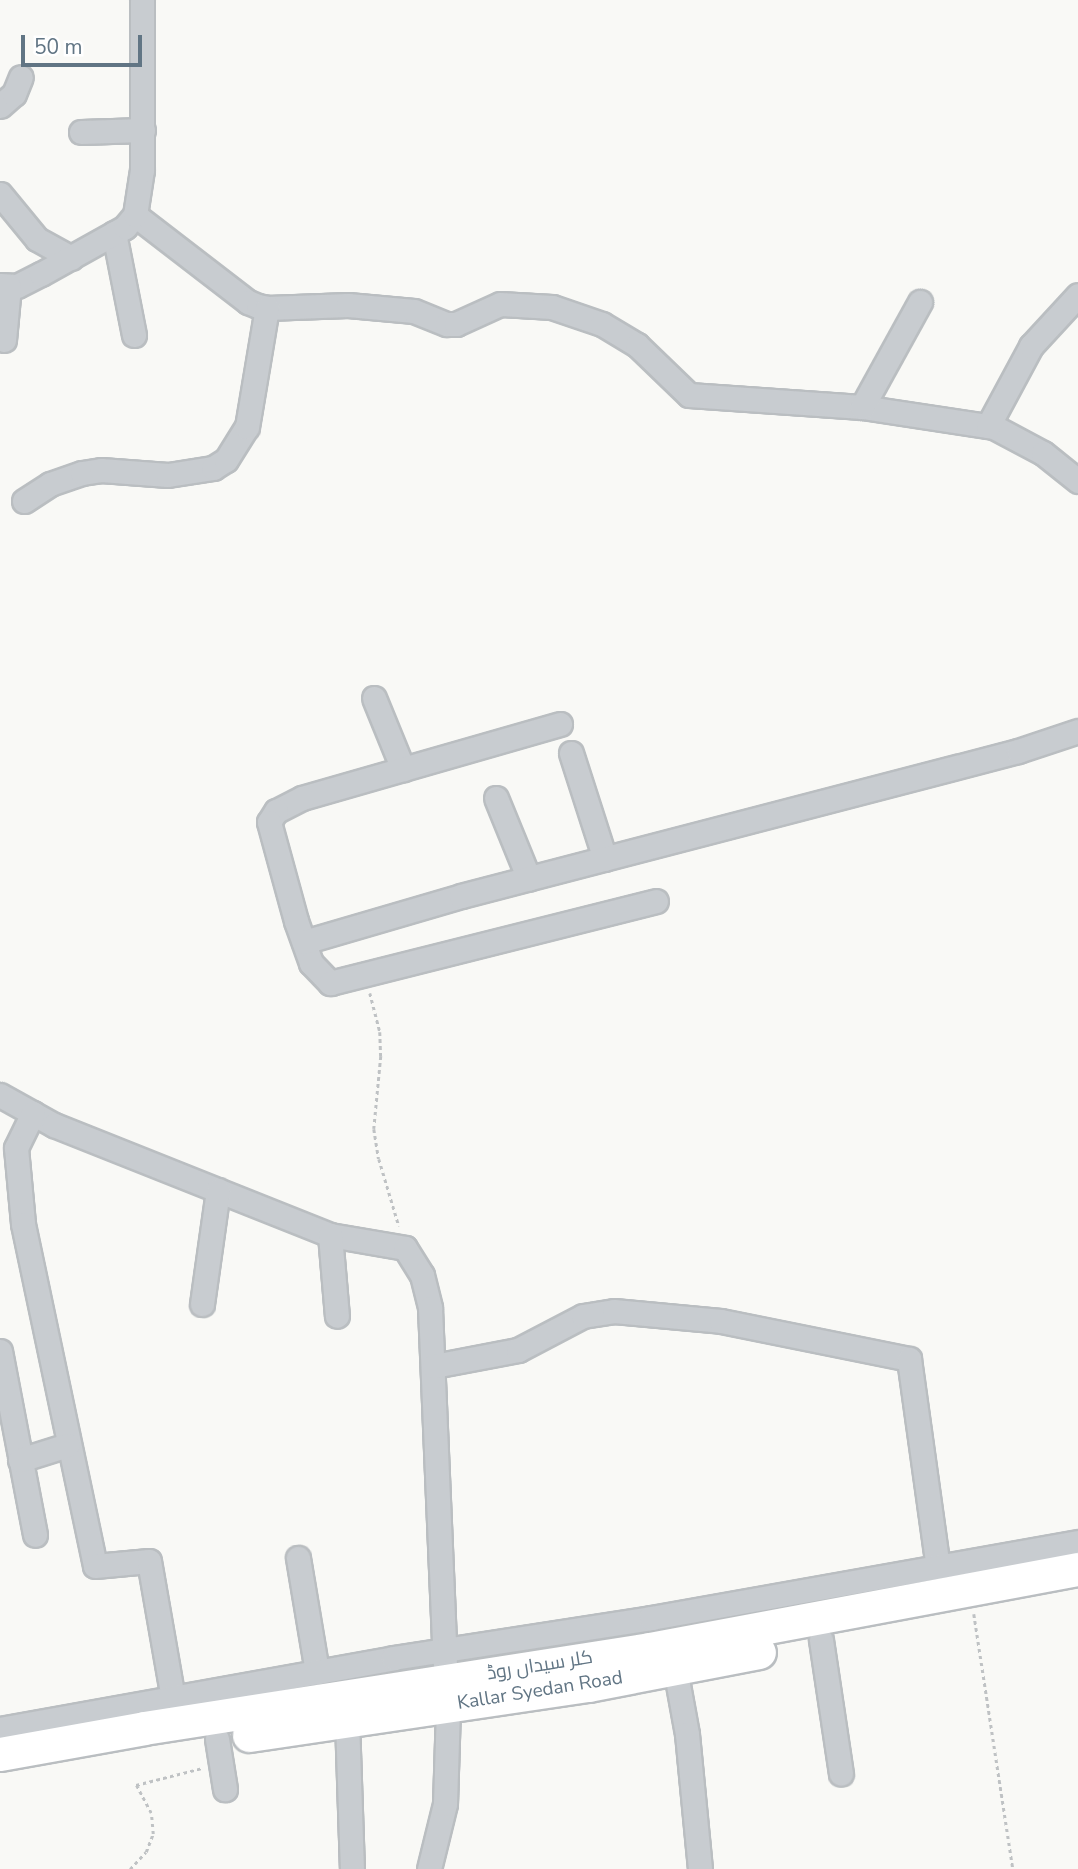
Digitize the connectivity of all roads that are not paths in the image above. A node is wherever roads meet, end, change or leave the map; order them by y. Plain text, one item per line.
1 (142, 0) edge
2 (21, 77) dead end
3 (0, 106) edge
4 (143, 130) junction
5 (81, 132) dead end
6 (0, 194) edge
7 (135, 215) junction
8 (114, 233) junction
9 (71, 258) junction
10 (5, 286) edge
11 (1077, 299) edge
12 (920, 302) dead end
13 (267, 308) junction
14 (134, 335) dead end
15 (4, 340) dead end
16 (862, 407) junction
17 (988, 426) junction
18 (1078, 481) edge
19 (24, 501) dead end
20 (374, 698) dead end
21 (560, 724) dead end
22 (1078, 731) edge
23 (571, 753) dead end
24 (403, 769) junction
25 (496, 798) dead end
26 (605, 859) junction
27 (529, 879) junction
28 (656, 901) dead end
29 (304, 942) junction
30 (0, 1095) edge
31 (33, 1113) junction
32 (218, 1190) junction
33 (330, 1235) junction
34 (202, 1304) dead end
35 (337, 1316) dead end
36 (0, 1351) edge
37 (434, 1366) junction
38 (68, 1445) junction
39 (20, 1460) junction
40 (35, 1535) dead end
41 (1078, 1542) edge
42 (298, 1558) dead end
43 (937, 1567) junction
44 (1078, 1569) edge
45 (1078, 1592) edge
46 (821, 1640) junction
47 (675, 1668) junction
48 (317, 1672) junction
49 (446, 1679) junction
50 (173, 1698) junction
51 (346, 1720) junction
52 (0, 1729) edge
53 (219, 1751) junction
54 (0, 1754) edge
55 (841, 1774) dead end
56 (0, 1775) edge
57 (225, 1789) dead end
58 (352, 1869) edge
59 (429, 1869) edge
60 (700, 1869) edge

1 - 4 street
2 - 3 street
4 - 5 street
4 - 7 street
6 - 9 street
7 - 8 street
7 - 13 street
8 - 9 street
8 - 14 street
9 - 10 street
10 - 15 street
11 - 17 street
12 - 16 street
13 - 16 street
13 - 19 street
16 - 17 street
17 - 18 street
20 - 24 street
21 - 24 street
22 - 26 street
23 - 26 street
24 - 29 street
25 - 27 street
26 - 27 street
27 - 29 street
28 - 29 street
30 - 31 street
31 - 32 street
31 - 38 street
32 - 33 street
32 - 34 street
33 - 35 street
33 - 37 street
36 - 39 street
37 - 43 street
37 - 49 street
38 - 39 street
38 - 50 street
39 - 40 street
41 - 43 street
42 - 48 street
43 - 49 street
44 - 49 highway, کلر سیداں روڈ
45 - 46 highway, Kallar Syedan Road
46 - 47 highway, Kallar Syedan Road
46 - 55 street
47 - 49 highway, Kallar Syedan Road
47 - 60 street
48 - 49 street
48 - 50 street
49 - 51 highway, Kallar Syedan Road
49 - 54 highway, کلر سیداں روڈ
49 - 59 street
50 - 52 street
51 - 53 highway, Kallar Syedan Road
51 - 58 street
53 - 56 highway, Kallar Syedan Road
53 - 57 street

